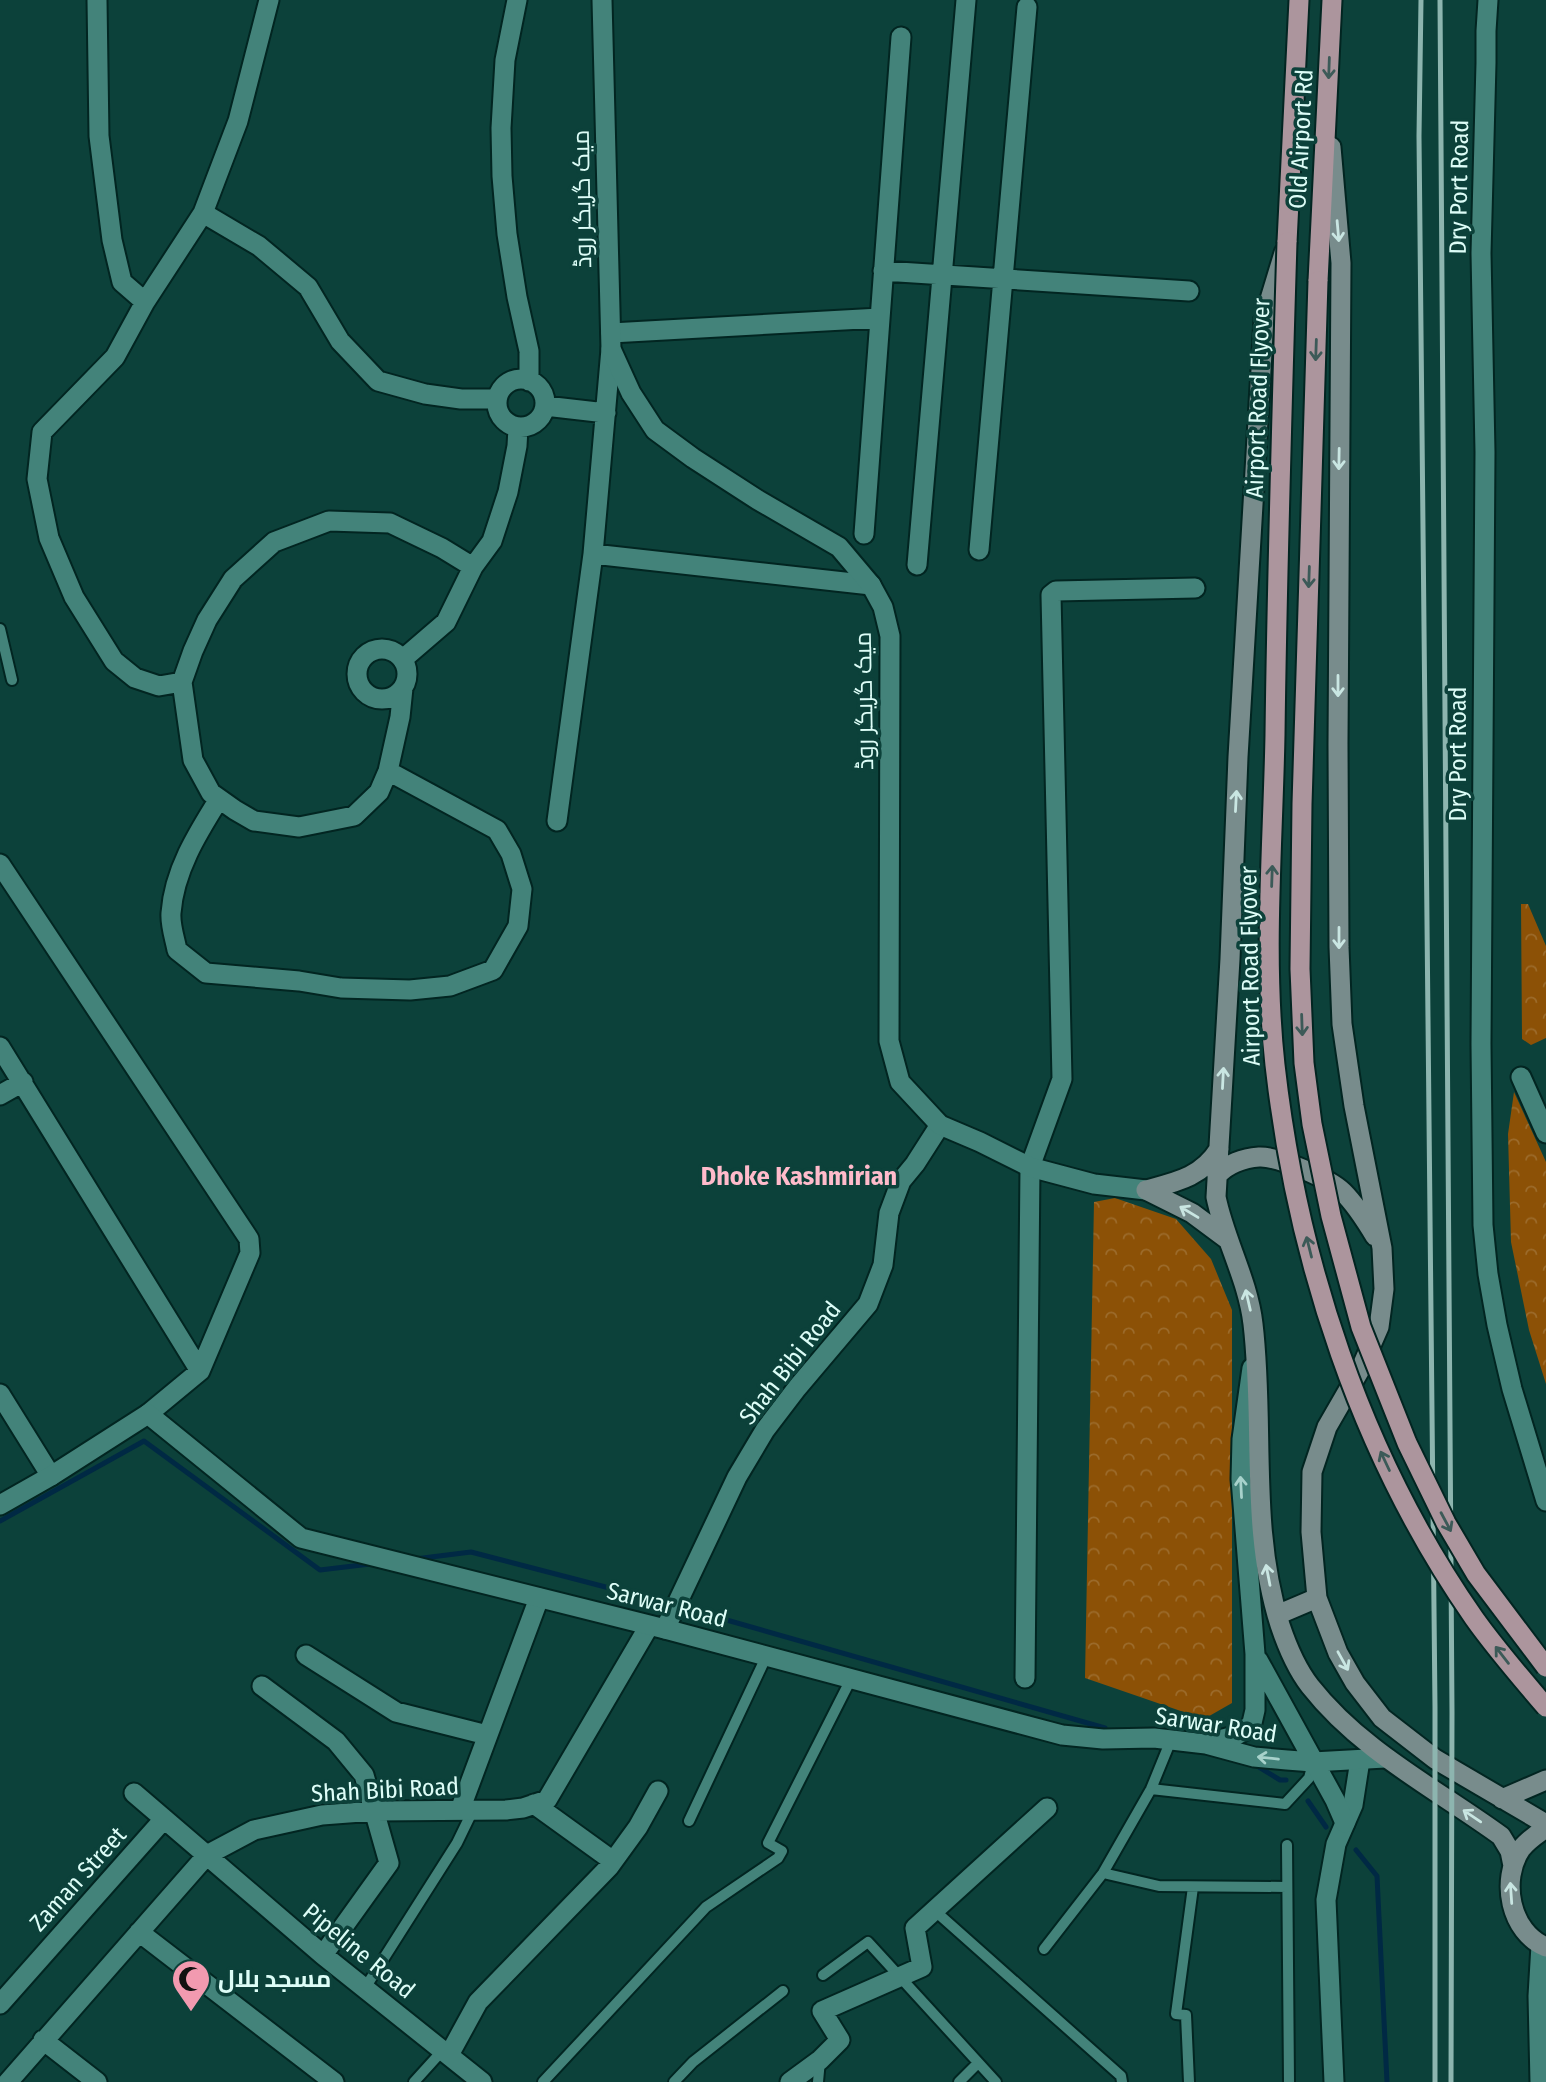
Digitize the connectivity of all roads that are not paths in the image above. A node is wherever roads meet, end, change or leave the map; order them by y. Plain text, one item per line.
1 (97, 0) edge
2 (269, 0) edge
3 (517, 0) edge
4 (602, 0) edge
5 (966, 0) edge
6 (1299, 0) edge
7 (1332, 0) edge
8 (1488, 0) edge
9 (1027, 7) dead end
10 (901, 37) dead end
11 (1328, 114) junction
12 (204, 213) junction
13 (1287, 242) junction
14 (883, 271) junction
15 (942, 275) junction
16 (1003, 279) junction
17 (1318, 281) joint
18 (1189, 291) dead end
19 (145, 302) junction
20 (880, 318) junction
21 (611, 341) junction
22 (529, 381) junction
23 (497, 399) junction
24 (545, 406) junction
25 (606, 413) junction
26 (518, 428) junction
27 (864, 534) dead end
28 (979, 550) dead end
29 (593, 554) junction
30 (917, 565) dead end
31 (473, 567) junction
32 (871, 585) junction
33 (1195, 588) dead end
34 (0, 629) edge
35 (403, 659) junction
36 (12, 680) dead end
37 (182, 682) junction
38 (403, 688) junction
39 (388, 771) junction
40 (219, 799) junction
41 (557, 821) dead end
42 (0, 864) edge
43 (0, 1047) edge
44 (1521, 1077) dead end
45 (23, 1082) junction
46 (0, 1095) edge
47 (940, 1125) junction
48 (1546, 1133) edge
49 (1219, 1149) junction
50 (1030, 1167) junction
51 (1217, 1176) junction
52 (1146, 1190) junction
53 (1228, 1239) junction
54 (1382, 1248) junction
55 (1255, 1349) junction
56 (201, 1371) junction
57 (0, 1394) edge
58 (148, 1414) junction
59 (51, 1476) junction
60 (1544, 1489) edge
61 (0, 1505) edge
62 (539, 1598) junction
63 (1317, 1598) junction
64 (1277, 1615) junction
65 (657, 1627) junction
66 (1255, 1654) junction
67 (306, 1655) dead end
68 (767, 1655) junction
69 (1546, 1667) edge
70 (852, 1677) junction
71 (1025, 1678) dead end
72 (262, 1686) dead end
73 (1546, 1707) edge
74 (487, 1735) junction
75 (1171, 1740) junction
76 (1206, 1744) junction
77 (1385, 1758) junction
78 (1360, 1760) junction
79 (1313, 1762) junction
80 (1546, 1780) edge
81 (1151, 1789) junction
82 (658, 1791) dead end
83 (134, 1793) dead end
84 (1502, 1798) junction
85 (534, 1804) junction
86 (1047, 1808) dead end
87 (466, 1810) junction
88 (374, 1811) junction
89 (164, 1819) junction
90 (689, 1821) dead end
91 (1345, 1823) junction
92 (1546, 1826) edge
93 (1287, 1845) dead end
94 (207, 1855) junction
95 (612, 1861) junction
96 (1513, 1866) junction
97 (1103, 1873) junction
98 (1193, 1887) junction
99 (1287, 1887) junction
100 (934, 1910) junction
101 (139, 1932) junction
102 (1544, 1946) edge
103 (1044, 1949) dead end
104 (323, 1955) junction
105 (823, 1975) dead end
106 (900, 1977) junction
107 (365, 1988) junction
108 (783, 1991) dead end
109 (0, 2004) edge
110 (43, 2040) junction
111 (446, 2053) junction
112 (820, 2060) junction
113 (978, 2063) junction
114 (8, 2082) edge
115 (97, 2082) edge
116 (334, 2082) edge
117 (414, 2082) edge
118 (482, 2082) edge
119 (543, 2082) edge
120 (674, 2082) edge
121 (790, 2082) edge
122 (818, 2082) edge
123 (958, 2082) edge
124 (996, 2082) edge
125 (1122, 2082) edge
126 (1189, 2082) edge
127 (1289, 2082) edge
128 (1334, 2082) edge
129 (1541, 2082) edge

1 - 19 street
2 - 12 street
3 - 22 street
4 - 21 street, میک گریگر روڈ
5 - 15 street
6 - 13 main road, Old Airport Rd
7 -> 11 main road, Old Airport Rd
8 - 60 street, Dry Port Road
9 - 16 street
10 - 14 street
11 - 17 main road, Old Airport Rd
11 -> 54 main road
12 - 19 street
12 - 23 street
49 -> 13 main road
73 -> 13 main road, Airport Road Flyover, bridge
14 - 15 street
14 - 20 street
15 - 16 street
15 - 30 street
16 - 18 street
16 - 28 street
17 -> 69 main road, Airport Road Flyover, bridge
19 - 37 street
20 - 21 street
20 - 27 street
21 - 25 street
21 - 32 street, میک گریگر روڈ
22 - 23 street
22 - 24 street
23 - 26 street
24 - 25 street
24 - 26 street
25 - 29 street
26 - 31 street
29 - 32 street
29 - 41 street
31 - 35 street
31 - 37 street
32 - 47 street, میک گریگر روڈ
33 - 50 street
34 - 36 lane
35 - 38 street
35 - 38 street
37 - 40 street
38 - 39 street
39 - 40 street
39 - 40 street
42 - 56 street
43 - 45 street
44 - 48 street
45 - 46 street
45 - 56 street
47 - 50 street, میک گریگر روڈ
47 - 65 street, Shah Bibi Road
49 - 51 main road
49 - 52 main road, میک گریگر روڈ
50 - 52 street, میک گریگر روڈ
50 - 71 street
51 - 53 main road
51 - 54 main road
53 -> 52 main road, میک گریگر روڈ
55 -> 53 main road
54 - 63 main road
64 -> 55 main road
66 -> 55 street
56 - 58 street
57 - 59 street
58 - 59 street
58 - 62 street, Sarwar Road
59 - 61 street
62 - 65 street, Sarwar Road
62 - 74 street
63 - 64 main road
63 -> 84 main road
64 - 77 main road
65 - 68 street, Sarwar Road
65 - 85 street, Shah Bibi Road
66 - 76 street
66 - 79 street
67 - 74 street
68 - 70 street, Sarwar Road
68 - 90 lane
70 - 75 street, Sarwar Road
70 - 119 lane
72 - 88 street
74 - 87 street
75 - 76 street, Sarwar Road
75 - 81 lane
79 -> 76 street, Sarwar Road
77 - 78 street, Sarwar Road
96 -> 77 main road
78 - 79 street, Sarwar Road
78 - 91 street
79 - 81 lane
79 - 91 street
80 - 84 main road
81 - 97 lane
82 - 95 street
83 - 89 street, Pipeline Road
84 - 92 main road
85 - 87 street, Shah Bibi Road
85 - 95 street
86 - 100 street
87 - 88 street, Shah Bibi Road
87 - 107 lane
88 - 94 street, Shah Bibi Road
88 - 104 street
89 - 94 street, Pipeline Road
89 - 109 street, Zaman Street
91 - 128 street
92 - 96 main road
93 - 99 lane
94 - 101 street, Shah Bibi Road
94 - 104 street, Pipeline Road
95 - 111 street
102 -> 96 main road
97 - 98 lane
97 - 103 lane
98 - 99 lane
98 - 126 lane
99 - 127 lane
100 - 106 street
100 - 125 lane
101 - 110 street, Shah Bibi Road
101 - 116 street
102 - 129 street
104 - 107 street, Pipeline Road
105 - 106 lane
106 - 112 street
106 - 113 lane
107 - 111 street, Pipeline Road
108 - 120 lane
110 - 114 street, Shah Bibi Road
110 - 115 street
111 - 117 lane
111 - 118 street, Pipeline Road
112 - 121 street
112 - 122 lane
113 - 123 lane
113 - 124 lane

